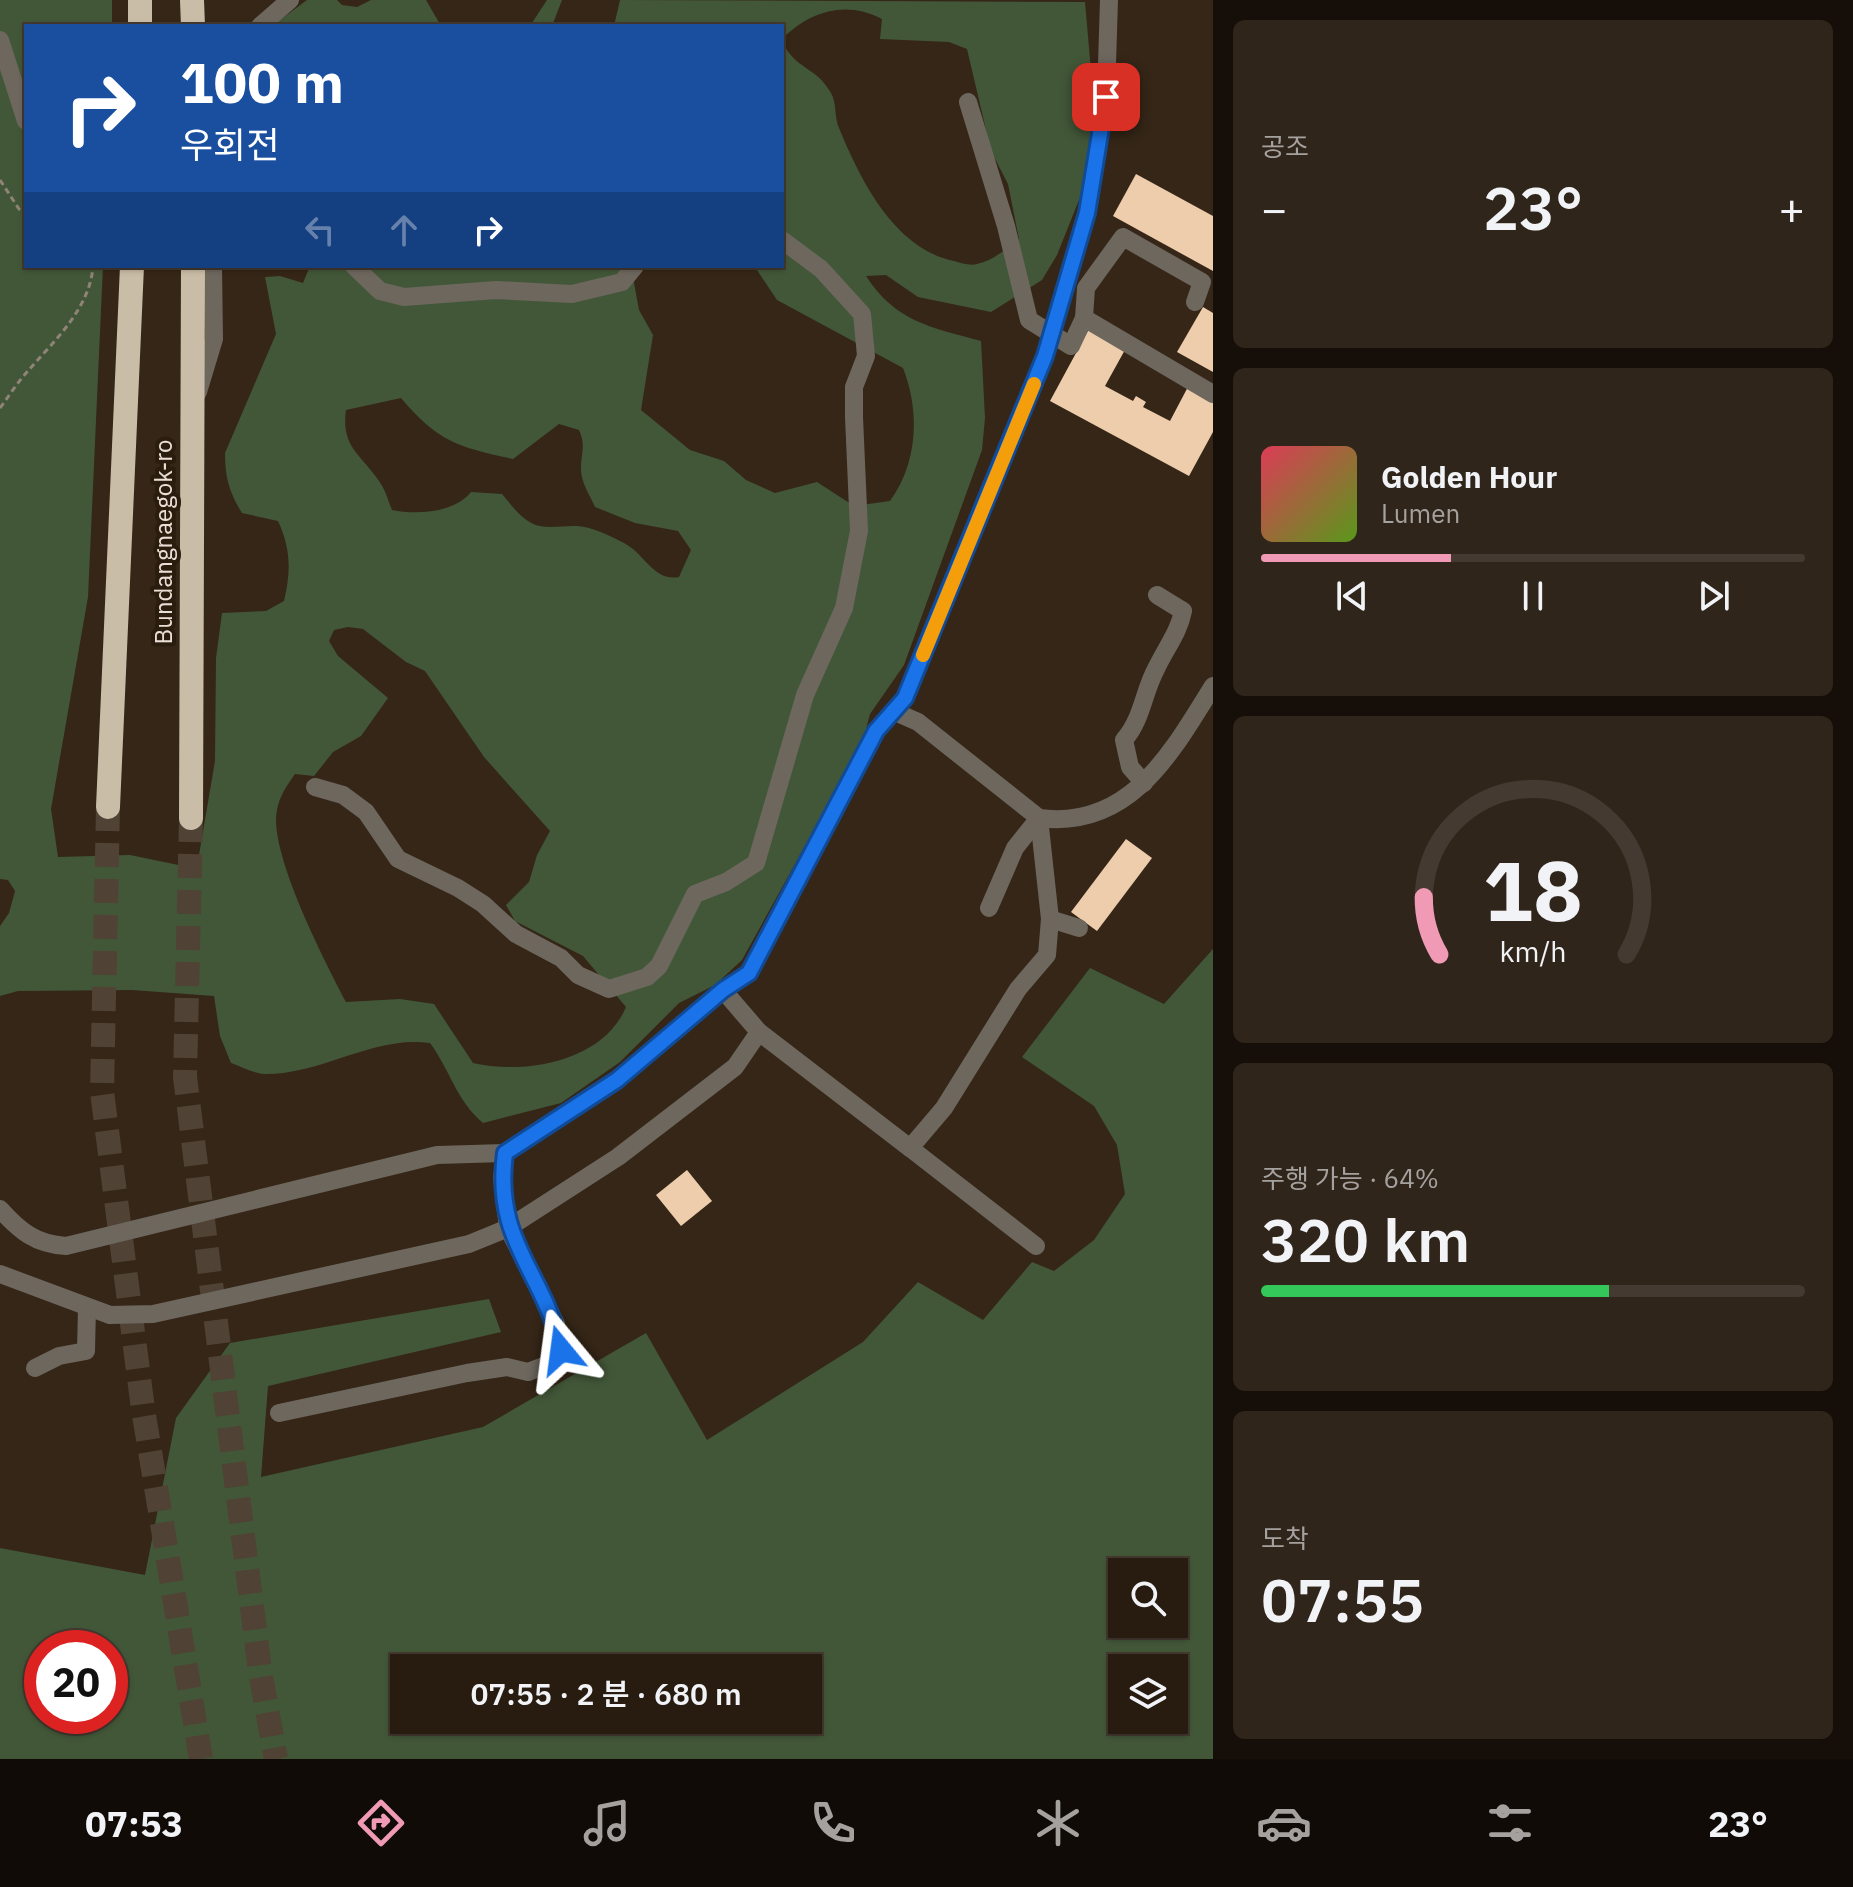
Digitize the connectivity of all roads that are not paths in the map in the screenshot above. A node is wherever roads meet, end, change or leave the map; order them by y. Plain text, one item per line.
1 (140, 0) edge
2 (192, 0) edge
3 (290, 0) edge
4 (1109, 0) edge
5 (140, 24) edge
6 (193, 24) edge
7 (262, 24) edge
8 (0, 40) edge
9 (968, 102) dead end
10 (24, 116) edge
11 (784, 241) edge
12 (132, 268) edge
13 (193, 268) edge
14 (213, 268) edge
15 (356, 268) edge
16 (633, 268) edge
17 (1195, 302) dead end
18 (1084, 318) junction
19 (1051, 336) junction
20 (1213, 394) edge
21 (192, 410) junction
22 (1157, 595) dead end
23 (1213, 686) edge
24 (893, 711) junction
25 (1144, 783) junction
26 (315, 787) dead end
27 (108, 807) tunnel mouth
28 (191, 818) tunnel mouth
29 (1039, 818) junction
30 (989, 908) dead end
31 (1050, 919) junction
32 (1079, 928) dead end
33 (723, 990) junction
34 (759, 1032) junction
35 (910, 1148) junction
36 (505, 1153) junction
37 (0, 1209) edge
38 (508, 1228) junction
39 (1036, 1246) dead end
40 (0, 1274) edge
41 (87, 1307) junction
42 (35, 1368) dead end
43 (279, 1413) dead end

1 - 5 highway
2 - 6 highway
3 - 7 street
4 - 19 street
8 - 10 street
9 - 19 street
11 - 26 street
12 - 27 highway, Bundangnaegok-ro
13 - 21 highway, Bundangnaegok-ro
14 - 21 street
15 - 16 street
17 - 18 street
18 - 19 street
18 - 20 street
19 - 24 street
21 - 28 highway, Bundangnaegok-ro
22 - 25 street
23 - 25 street
24 - 29 street
24 - 33 street
25 - 29 street
29 - 30 street
29 - 31 street
31 - 32 street
31 - 35 street
33 - 34 street
33 - 36 street
34 - 35 street
34 - 38 street
35 - 39 street
36 - 37 street
36 - 38 street
38 - 41 street
38 - 43 street
40 - 41 street
41 - 42 street

